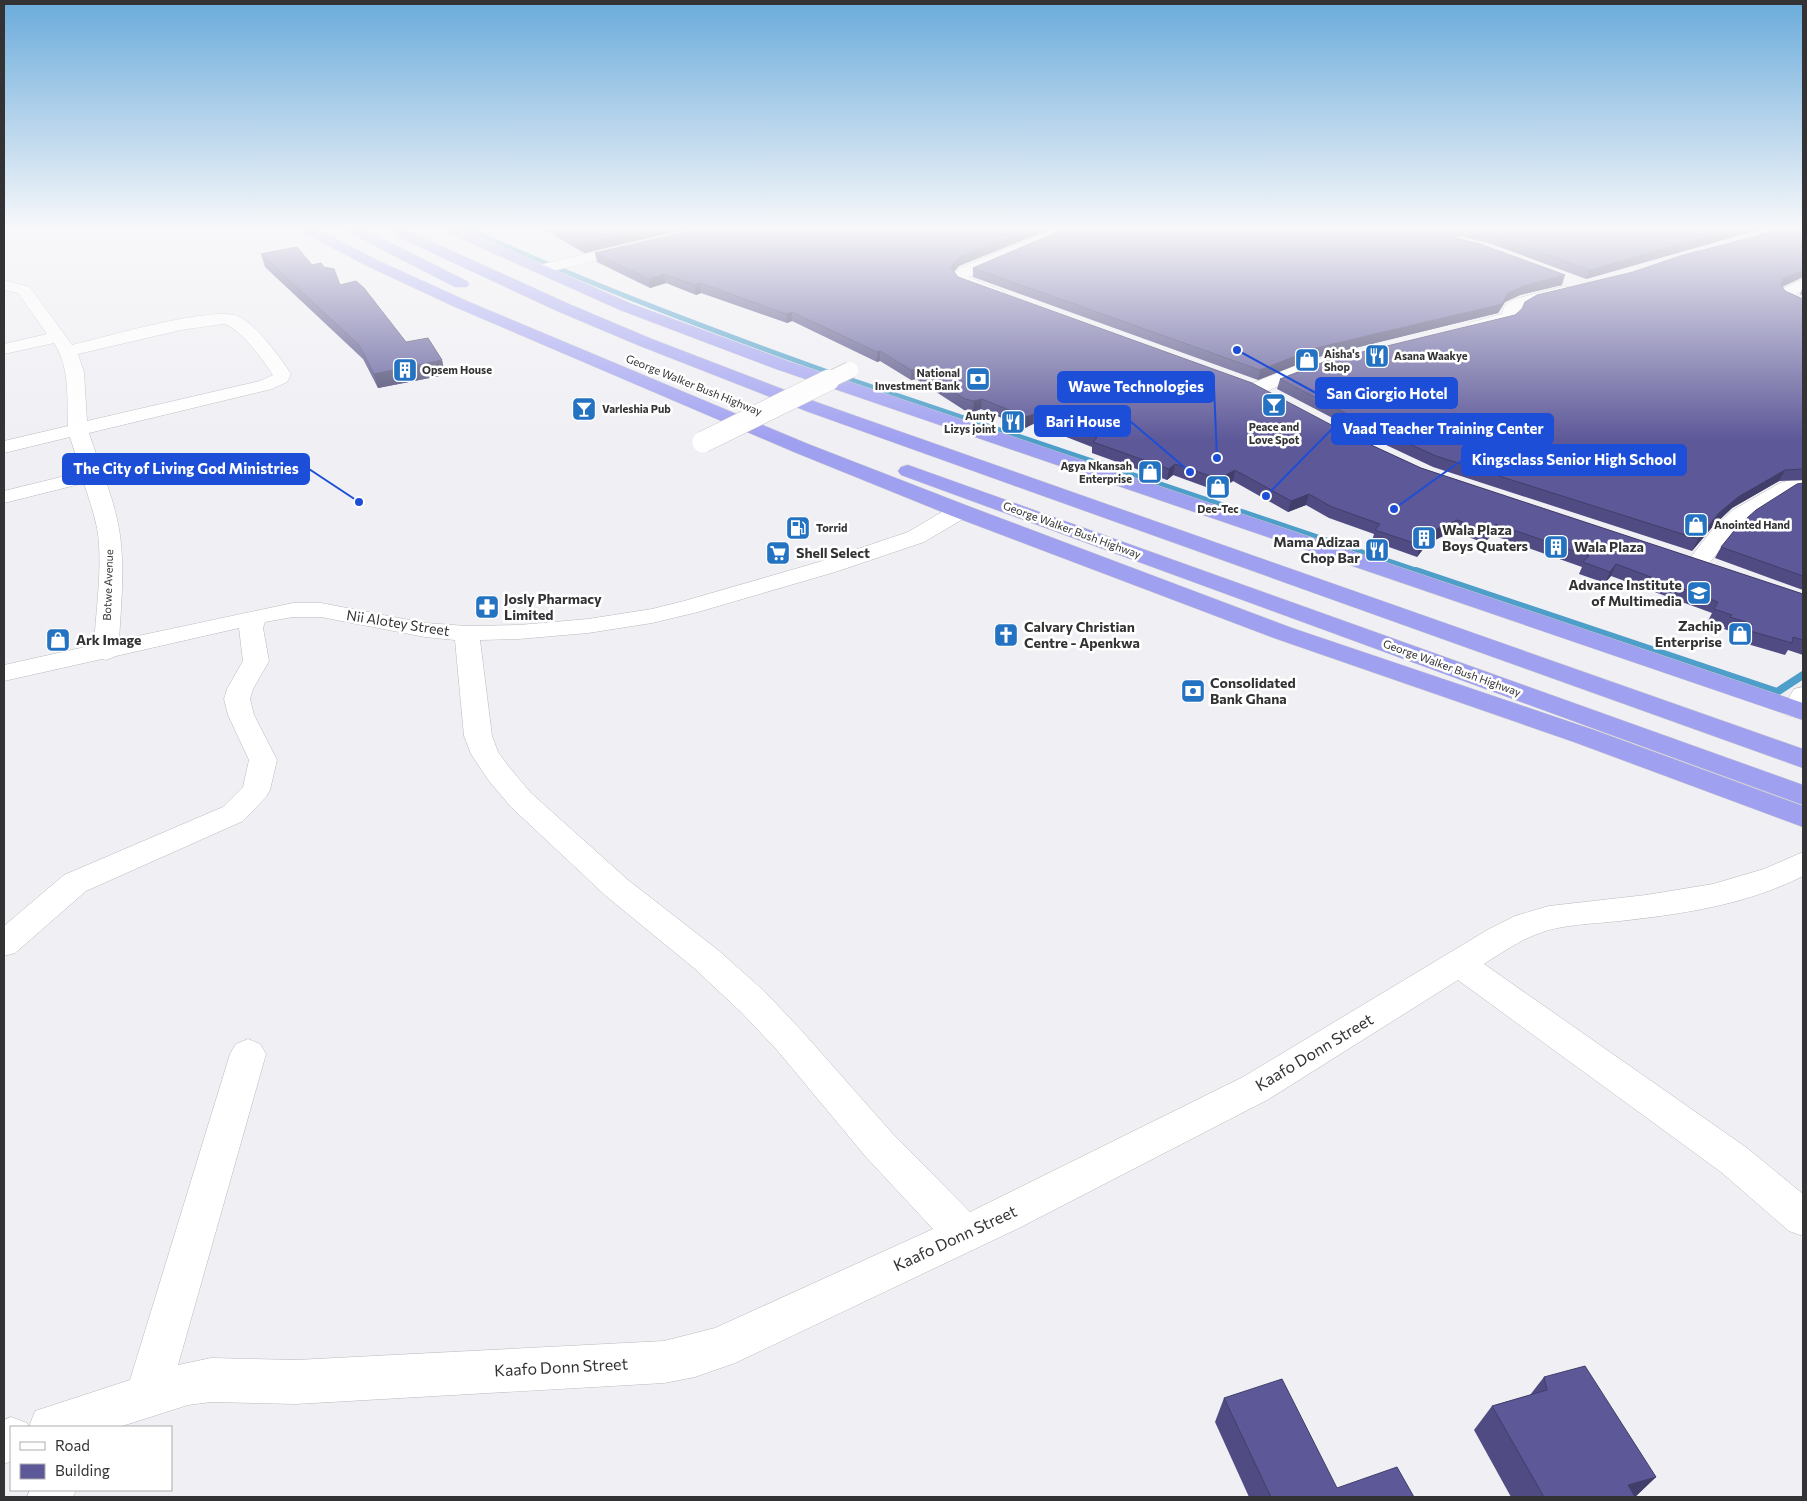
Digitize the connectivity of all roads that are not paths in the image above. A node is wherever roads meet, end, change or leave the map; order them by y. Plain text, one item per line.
1 (31, 300) edge
2 (452, 300) edge
3 (544, 300) edge
4 (612, 300) edge
5 (1527, 300) edge
6 (565, 331) dead end
7 (1457, 332) edge
8 (64, 344) junction
9 (4, 349) edge
10 (1352, 356) edge
11 (850, 370) dead end
12 (682, 380) dead end
13 (1239, 381) edge
14 (1258, 388) junction
15 (718, 395) dead end
16 (1275, 397) edge
17 (78, 430) junction
18 (704, 442) dead end
19 (4, 447) edge
20 (866, 455) junction
21 (92, 475) junction
22 (1803, 487) edge
23 (4, 497) edge
24 (960, 511) junction
25 (1698, 562) edge
26 (1219, 584) junction
27 (255, 617) junction
28 (467, 632) junction
29 (106, 652) junction
30 (4, 673) edge
31 (1800, 705) edge
32 (1803, 759) edge
33 (1803, 795) edge
34 (1803, 817) edge
35 (1803, 863) edge
36 (4, 944) edge
37 (1459, 962) junction
38 (248, 1054) dead end
39 (1803, 1218) edge
40 (965, 1234) junction
41 (147, 1396) junction
42 (68, 1424) edge

1 - 8 street, Botwe Avenue
2 - 24 highway
3 - 32 highway, George Walker Bush Highway
4 - 31 highway
5 - 7 street
6 - 12 highway, George Walker Bush Highway
8 - 9 street
8 - 17 street, Botwe Avenue
8 - 17 street
10 - 14 street
11 - 18 street, bridge
13 - 14 street
14 - 16 street
15 - 20 highway, George Walker Bush Highway
17 - 19 street
17 - 21 street, Botwe Avenue
20 - 24 highway
20 - 26 highway, George Walker Bush Highway
21 - 23 street
21 - 29 street, Botwe Avenue
22 - 25 street
24 - 26 highway
24 - 28 street, Nii Alotey Street
24 - 34 highway
26 - 33 highway, George Walker Bush Highway
27 - 28 street, Nii Alotey Street
27 - 29 street, Nii Alotey Street
27 - 36 street
28 - 40 street
29 - 30 street, Nii Alotey Street
35 - 37 street, Kaafo Donn Street
37 - 39 street
37 - 40 street, Kaafo Donn Street
38 - 41 street
40 - 41 street, Kaafo Donn Street
41 - 42 street, Kaafo Donn Street

